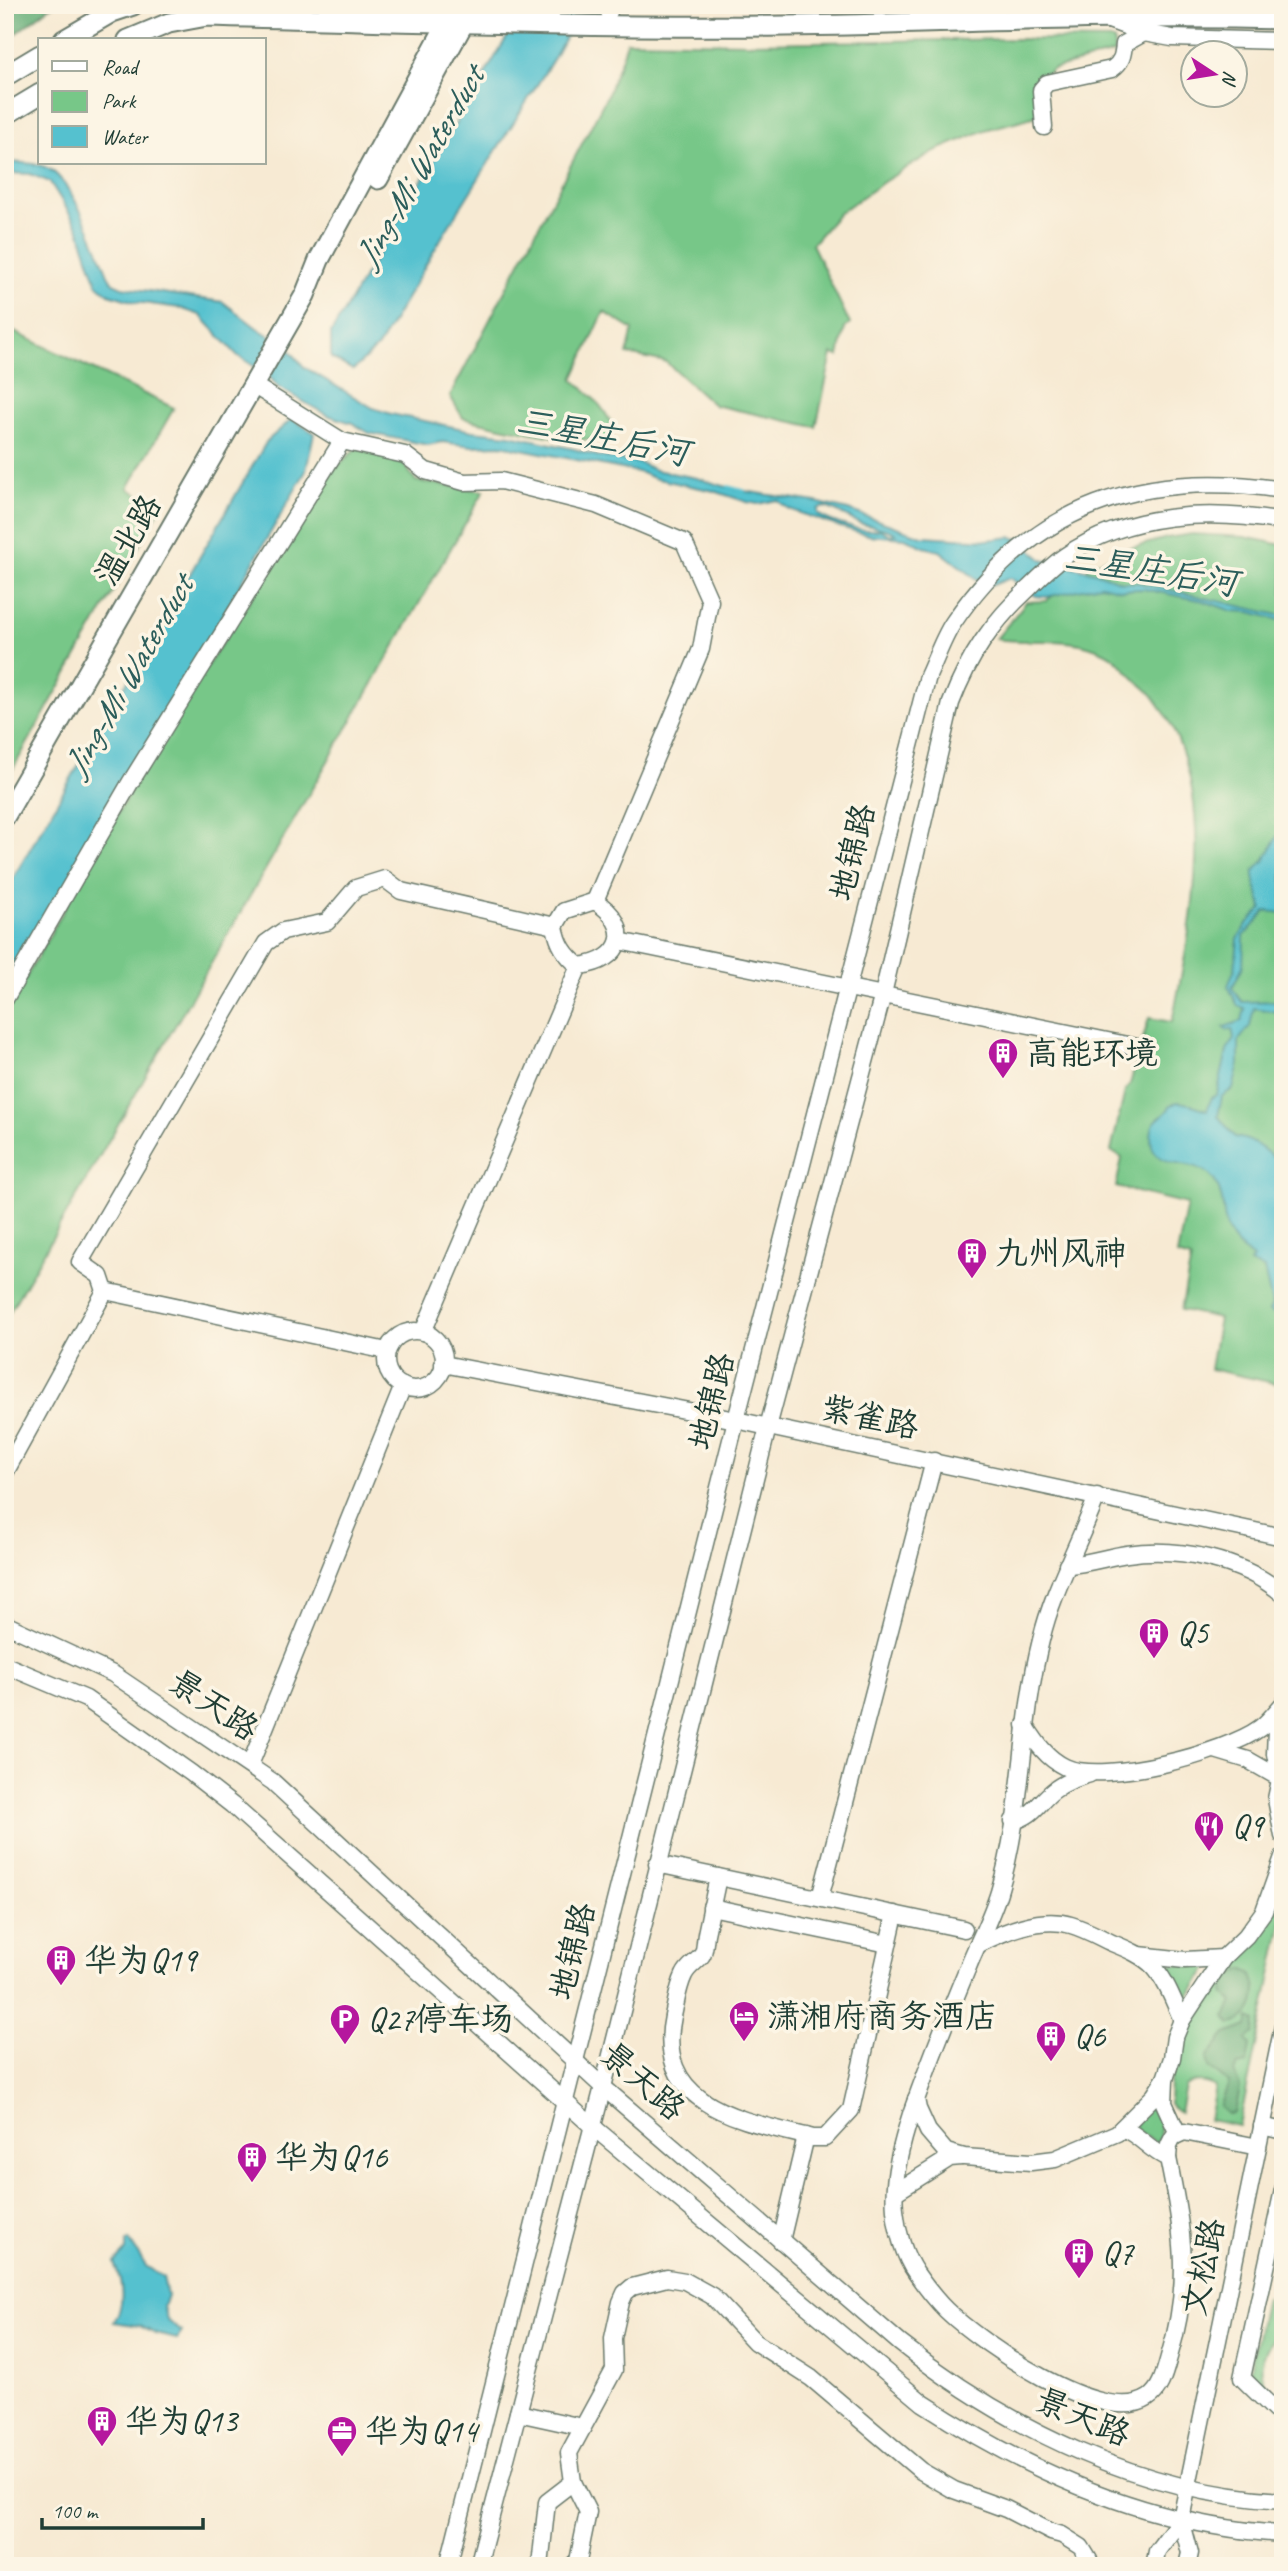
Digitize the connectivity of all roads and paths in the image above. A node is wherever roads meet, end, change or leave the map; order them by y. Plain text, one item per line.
1 (133, 5) edge
2 (327, 5) edge
3 (998, 5) edge
4 (112, 8) edge
5 (609, 9) edge
6 (461, 13) edge
7 (585, 18) junction
8 (1103, 19) junction
9 (1277, 21) edge
10 (1144, 33) junction
11 (67, 38) edge
12 (125, 38) edge
13 (131, 38) edge
14 (1283, 41) edge
15 (38, 56) edge
16 (5, 76) edge
17 (38, 94) edge
18 (5, 115) edge
19 (1044, 127) dead end
20 (257, 379) junction
21 (342, 441) junction
22 (1283, 489) edge
23 (1283, 522) edge
24 (5, 816) edge
25 (595, 901) junction
26 (555, 926) junction
27 (619, 941) junction
28 (579, 966) junction
29 (849, 986) junction
30 (883, 994) junction
31 (5, 999) edge
32 (1137, 1047) dead end
33 (105, 1291) junction
34 (423, 1332) junction
35 (387, 1351) junction
36 (443, 1364) junction
37 (403, 1386) junction
38 (736, 1420) junction
39 (768, 1427) junction
40 (934, 1461) junction
41 (5, 1473) edge
42 (1097, 1496) junction
43 (1283, 1537) edge
44 (1067, 1565) junction
45 (1283, 1594) edge
46 (5, 1624) edge
47 (5, 1665) edge
48 (1283, 1705) edge
49 (1025, 1725) junction
50 (1215, 1750) junction
51 (250, 1765) junction
52 (1096, 1772) junction
53 (1281, 1780) edge
54 (1013, 1821) junction
55 (1283, 1836) edge
56 (1283, 1857) edge
57 (657, 1864) junction
58 (718, 1877) junction
59 (820, 1898) junction
60 (711, 1907) junction
61 (895, 1914) junction
62 (964, 1929) dead end
63 (888, 1944) junction
64 (977, 1945) junction
65 (1139, 1955) junction
66 (1223, 1958) junction
67 (1182, 2020) junction
68 (1283, 2026) edge
69 (574, 2060) junction
70 (1165, 2079) junction
71 (603, 2087) junction
72 (916, 2099) junction
73 (565, 2101) junction
74 (592, 2126) junction
75 (1262, 2126) junction
76 (1122, 2128) junction
77 (1283, 2131) edge
78 (1178, 2134) junction
79 (806, 2136) junction
80 (1258, 2147) junction
81 (964, 2157) junction
82 (1168, 2158) junction
83 (1283, 2190) edge
84 (896, 2192) junction
85 (1281, 2210) edge
86 (781, 2241) junction
87 (518, 2413) junction
88 (1283, 2418) edge
89 (582, 2427) junction
90 (573, 2482) junction
91 (1188, 2487) junction
92 (1283, 2501) edge
93 (1181, 2519) junction
94 (1283, 2533) edge
95 (448, 2566) edge
96 (478, 2566) edge
97 (540, 2566) edge
98 (573, 2566) edge
99 (1090, 2566) edge
100 (1154, 2566) edge
101 (1187, 2566) edge

1 - 4 main road
2 - 6 main road
3 - 5 main road
4 - 11 main road
4 - 12 main road
5 - 7 main road
6 - 7 main road
6 - 13 main road
6 - 20 main road, 温北路
7 - 8 main road
8 - 9 main road
8 - 10 street
10 - 14 street
10 - 19 street
15 - 16 main road
17 - 18 main road
20 - 21 street
20 - 24 main road, 温北路
21 - 25 street
21 - 31 street
22 - 29 street, 地锦路
23 - 30 street, 地锦路
25 - 26 street
25 - 27 street
26 - 28 street
26 - 33 street
27 - 28 street
27 - 29 street
28 - 34 street
29 - 30 street
29 - 38 street, 地锦路
30 - 32 street
30 - 39 street, 地锦路
33 - 35 street
33 - 41 street
34 - 35 street
34 - 36 street
35 - 37 street
36 - 37 street
36 - 38 street, 紫雀路
37 - 51 street
38 - 39 street, 紫雀路
38 - 69 street, 地锦路
39 - 40 street, 紫雀路
39 - 57 street, 地锦路
40 - 42 street, 紫雀路
40 - 59 street
42 - 43 street, 紫雀路
42 - 44 street
44 - 45 street
44 - 49 street
46 - 51 street, 景天路
47 - 73 street, 景天路
48 - 50 street
48 - 53 street
49 - 52 street
49 - 54 street
50 - 52 street
50 - 53 street
51 - 69 street, 景天路
52 - 54 street
53 - 55 street
54 - 64 street
56 - 66 street
57 - 58 street
57 - 71 street, 地锦路
58 - 59 street
58 - 60 street
59 - 61 street
60 - 63 street
60 - 79 street
61 - 62 street
61 - 63 street
63 - 79 street
64 - 65 street
64 - 72 street
65 - 66 street
65 - 67 street
66 - 67 street
67 - 70 street
68 - 75 street, 文松路
69 - 71 street, 景天路
69 - 73 street, 地锦路
70 - 76 street
70 - 78 street
71 - 74 street, 地锦路
71 - 86 street, 景天路
72 - 81 street
72 - 84 street
73 - 74 street, 景天路
73 - 95 street, 地锦路
74 - 87 street, 地锦路
74 - 93 street, 景天路
75 - 77 street
75 - 80 street, 文松路
76 - 81 street
76 - 82 street
78 - 80 street
78 - 82 street
79 - 86 street
80 - 91 street, 文松路
81 - 84 street
82 - 84 street
83 - 85 street
85 - 88 street
86 - 91 street, 景天路
87 - 89 street
87 - 96 street, 地锦路
89 - 90 street
89 - 99 street
90 - 97 street
90 - 98 street
91 - 92 street, 景天路
91 - 93 street, 文松路
93 - 94 street, 景天路
93 - 100 street, 文松路
93 - 101 street, 文松路

